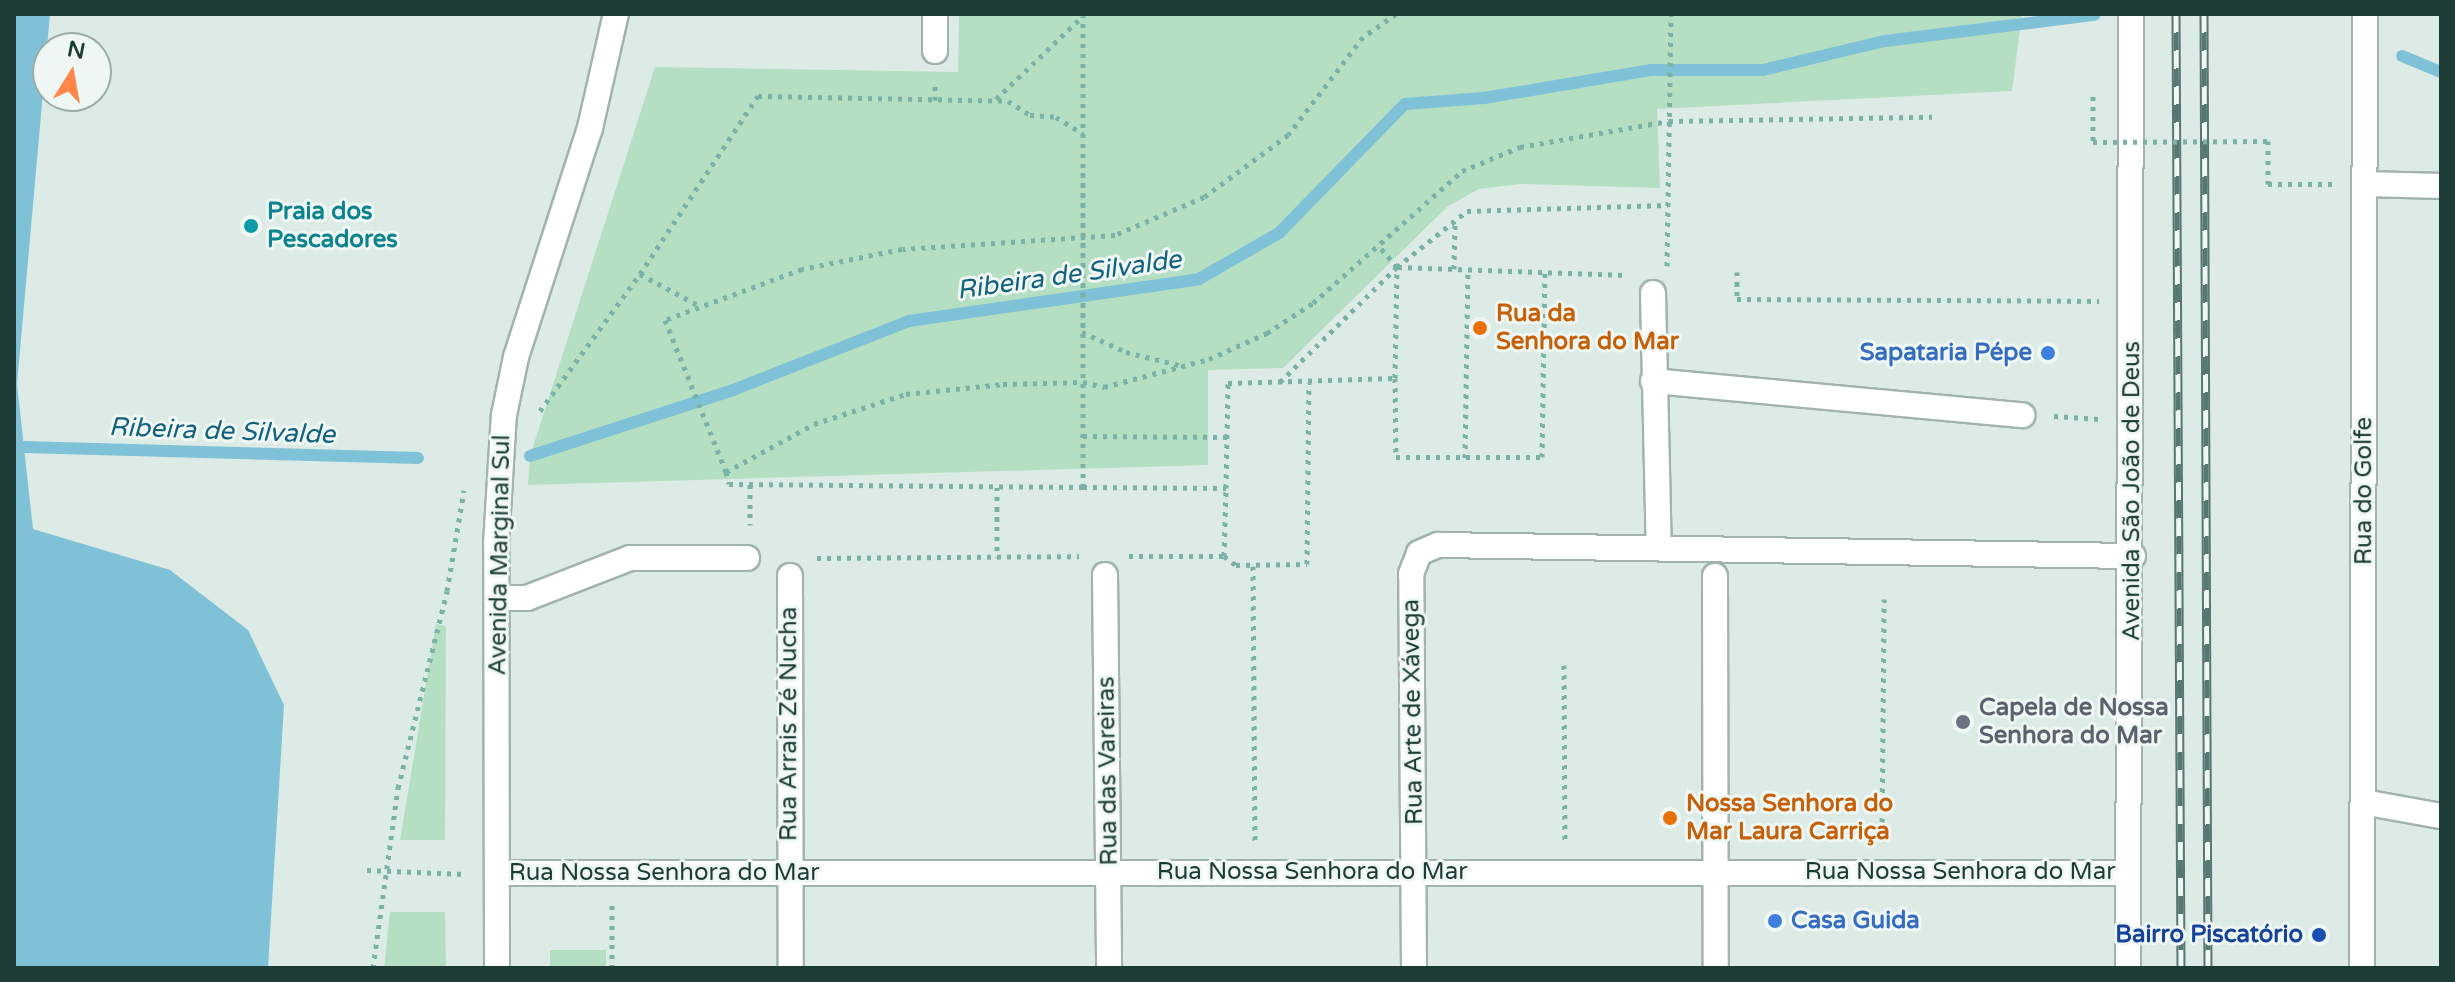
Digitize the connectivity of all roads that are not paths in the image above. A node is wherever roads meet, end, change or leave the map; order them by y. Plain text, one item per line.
1 (616, 14) edge
2 (935, 14) edge
3 (2131, 14) edge
4 (2365, 14) edge
5 (935, 51) dead end
6 (2365, 184) junction
7 (2441, 186) edge
8 (1653, 284) road end
9 (1653, 381) junction
10 (2022, 415) road end
11 (1659, 548) junction
12 (2133, 556) junction
13 (747, 558) road end
14 (1104, 562) road end
15 (798, 567) road end
16 (1715, 576) dead end
17 (497, 598) junction
18 (2363, 802) junction
19 (2441, 816) edge
20 (1715, 871) junction
21 (1110, 872) junction
22 (1416, 872) junction
23 (497, 873) junction
24 (789, 873) junction
25 (2128, 873) junction
26 (497, 968) edge
27 (791, 968) edge
28 (1109, 968) edge
29 (1414, 968) edge
30 (1716, 968) edge
31 (2128, 968) edge
32 (2362, 968) edge

1 - 17 street, Avenida Marginal Sul
2 - 5 street
3 - 12 street, Avenida São João de Deus
4 - 6 street, Rua do Golfe
6 - 7 street
6 - 18 street, Rua do Golfe
8 - 9 street
9 - 10 street
9 - 11 street
11 - 12 street
11 - 22 street, Rua Arte de Xávega
12 - 25 street, Avenida São João de Deus
13 - 17 street
14 - 21 street, Rua das Vareiras
15 - 24 street, Rua Arrais Zé Nucha
16 - 20 street
17 - 23 street, Avenida Marginal Sul
18 - 19 street
18 - 32 street, Rua do Golfe
20 - 22 street, Rua Nossa Senhora do Mar
20 - 25 street, Rua Nossa Senhora do Mar
20 - 30 street
21 - 22 street, Rua Nossa Senhora do Mar
21 - 24 street, Rua Nossa Senhora do Mar
21 - 28 street, Rua das Vareiras
22 - 29 street, Rua Arte de Xávega
23 - 24 street, Rua Nossa Senhora do Mar
23 - 26 street, Avenida Marginal Sul
24 - 27 street, Rua Arrais Zé Nucha
25 - 31 street, Avenida São João de Deus

